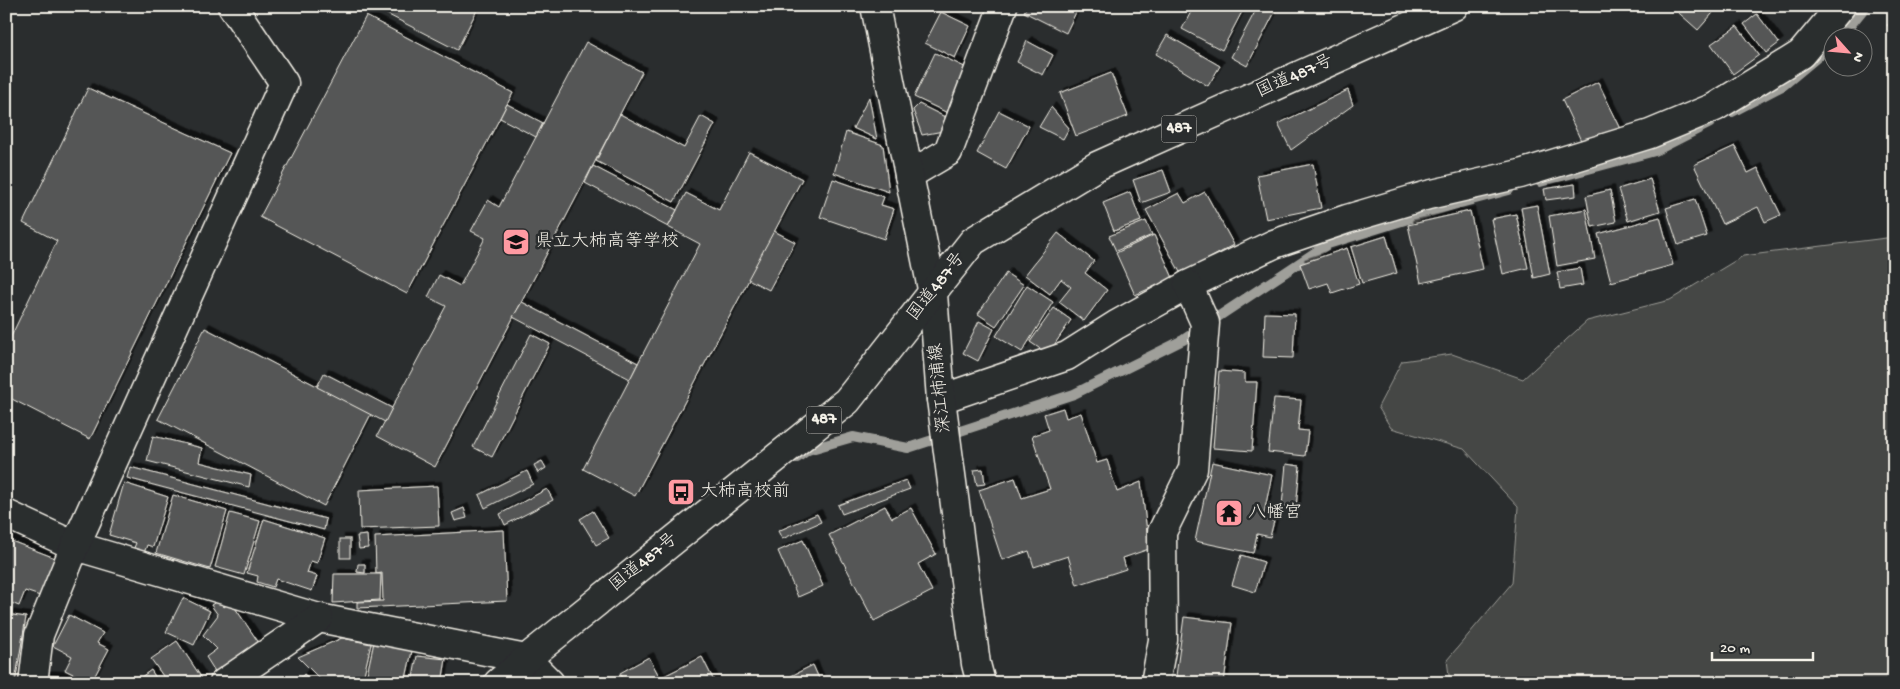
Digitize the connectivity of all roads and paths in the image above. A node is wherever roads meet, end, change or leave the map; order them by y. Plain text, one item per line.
1 (232, 6) edge
2 (875, 6) edge
3 (1003, 6) edge
4 (1454, 6) edge
5 (1841, 6) edge
6 (909, 175) junction
7 (1188, 285) junction
8 (933, 294) junction
9 (942, 408) junction
10 (6, 514) edge
11 (75, 546) junction
12 (319, 618) junction
13 (526, 658) junction
14 (33, 683) edge
15 (224, 683) edge
16 (498, 683) edge
17 (550, 683) edge
18 (981, 683) edge
19 (1155, 683) edge

1 - 11 main road
2 - 6 main road, 深江柿浦線
3 - 6 main road
4 - 8 main road, 国道487号 / 487
5 - 7 main road
6 - 8 main road, 深江柿浦線
7 - 9 main road
7 - 19 main road
8 - 9 main road, 深江柿浦線
8 - 13 main road, 国道487号 / 487
9 - 18 main road, 深江柿浦線
10 - 11 main road
11 - 12 main road
11 - 14 main road
12 - 13 main road
12 - 15 main road
13 - 16 main road, 国道487号 / 487
13 - 17 main road

